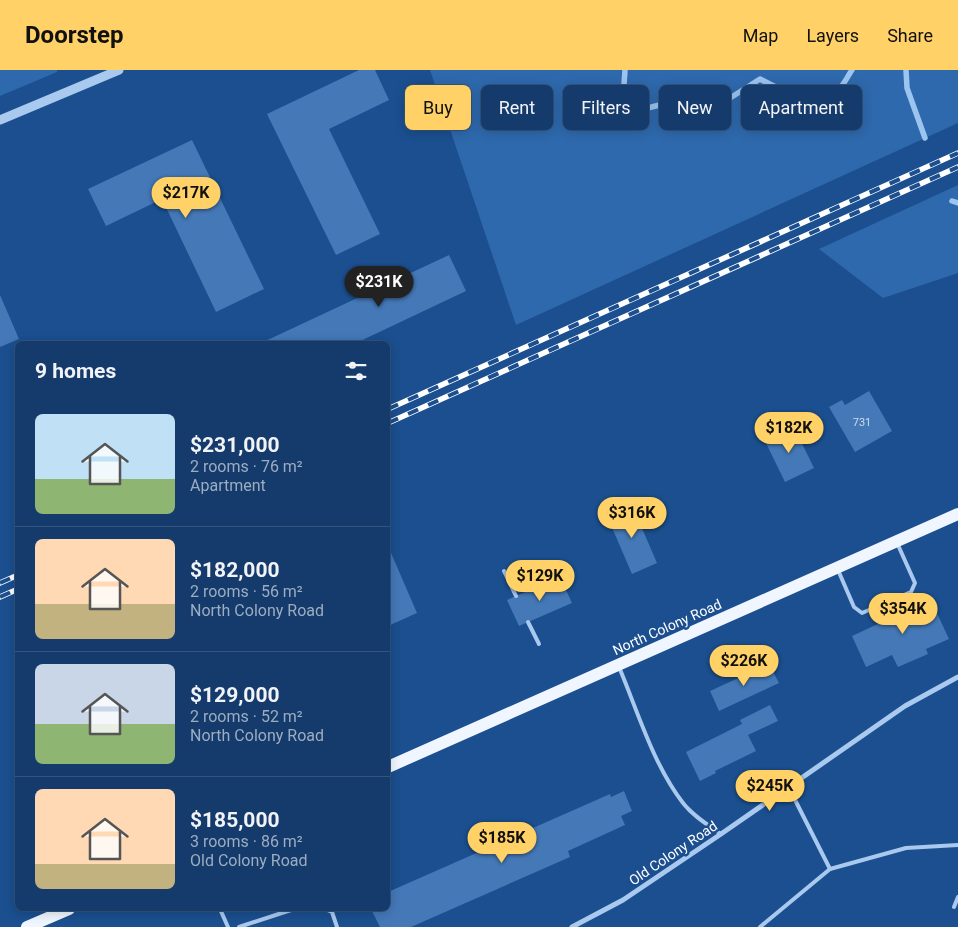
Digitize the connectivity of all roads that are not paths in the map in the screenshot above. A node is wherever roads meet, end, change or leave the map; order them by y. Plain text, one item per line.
1 (119, 70) edge
2 (0, 120) edge
3 (958, 514) edge
4 (896, 542) junction
5 (837, 568) junction
6 (504, 571) dead end
7 (516, 596) dead end
8 (528, 622) dead end
9 (539, 644) dead end
10 (619, 665) junction
11 (958, 676) edge
12 (390, 767) edge
13 (788, 786) junction
14 (721, 834) junction
15 (958, 845) edge
16 (830, 869) junction
17 (958, 897) edge
18 (954, 907) dead end
19 (64, 911) edge
20 (221, 911) edge
21 (288, 911) edge
22 (330, 911) edge
23 (27, 927) edge
24 (228, 927) edge
25 (239, 927) edge
26 (337, 927) edge
27 (572, 927) edge
28 (760, 927) edge

1 - 2 street
3 - 4 main road, North Colony Road
4 - 5 main road, North Colony Road
4 - 5 lane
5 - 10 main road, North Colony Road
6 - 7 lane
8 - 9 lane
10 - 12 main road, North Colony Road
10 - 14 lane
11 - 13 street, Old Colony Road
13 - 14 street, Old Colony Road
13 - 16 lane
14 - 27 street, Old Colony Road
15 - 16 lane
16 - 28 lane
17 - 18 lane
19 - 23 main road
20 - 24 lane
21 - 25 lane
22 - 26 lane

